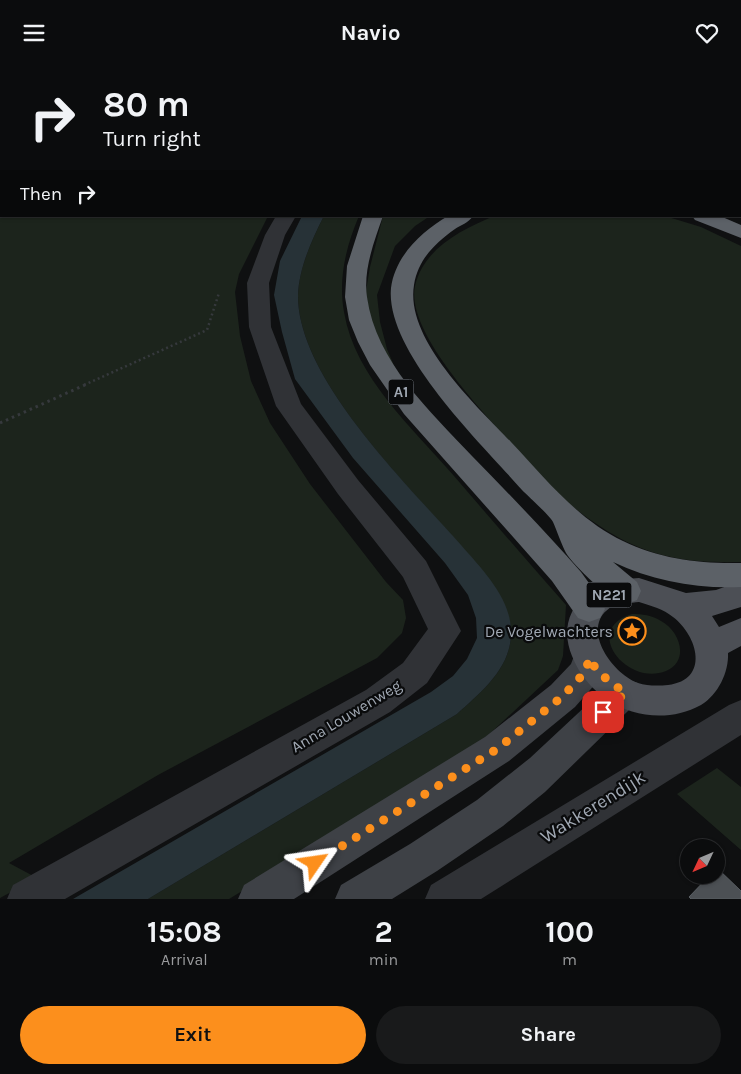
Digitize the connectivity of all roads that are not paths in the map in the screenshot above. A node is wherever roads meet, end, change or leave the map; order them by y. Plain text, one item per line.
1 (285, 217) edge
2 (373, 217) edge
3 (461, 217) edge
4 (704, 217) edge
5 (741, 232) edge
6 (562, 513) junction
7 (741, 575) edge
8 (626, 591) junction
9 (741, 593) edge
10 (682, 606) junction
11 (589, 609) junction
12 (741, 631) edge
13 (711, 646) junction
14 (589, 658) junction
15 (626, 694) junction
16 (741, 716) edge
17 (27, 899) edge
18 (258, 899) edge
19 (355, 899) edge
20 (445, 899) edge

1 - 17 street, Anna Louwenweg
2 - 11 highway, A1
3 - 6 highway, A1
4 - 5 highway
6 - 7 highway, A1
6 - 8 highway, A1
8 - 10 main road, N221
8 - 11 main road, N221
9 - 10 main road, N221
10 - 13 main road, N221
11 - 14 main road, N221
12 - 13 main road
13 - 15 main road, N221
14 - 15 main road, N221
14 - 18 main road
15 - 19 main road
16 - 20 street, Wakkerendijk

